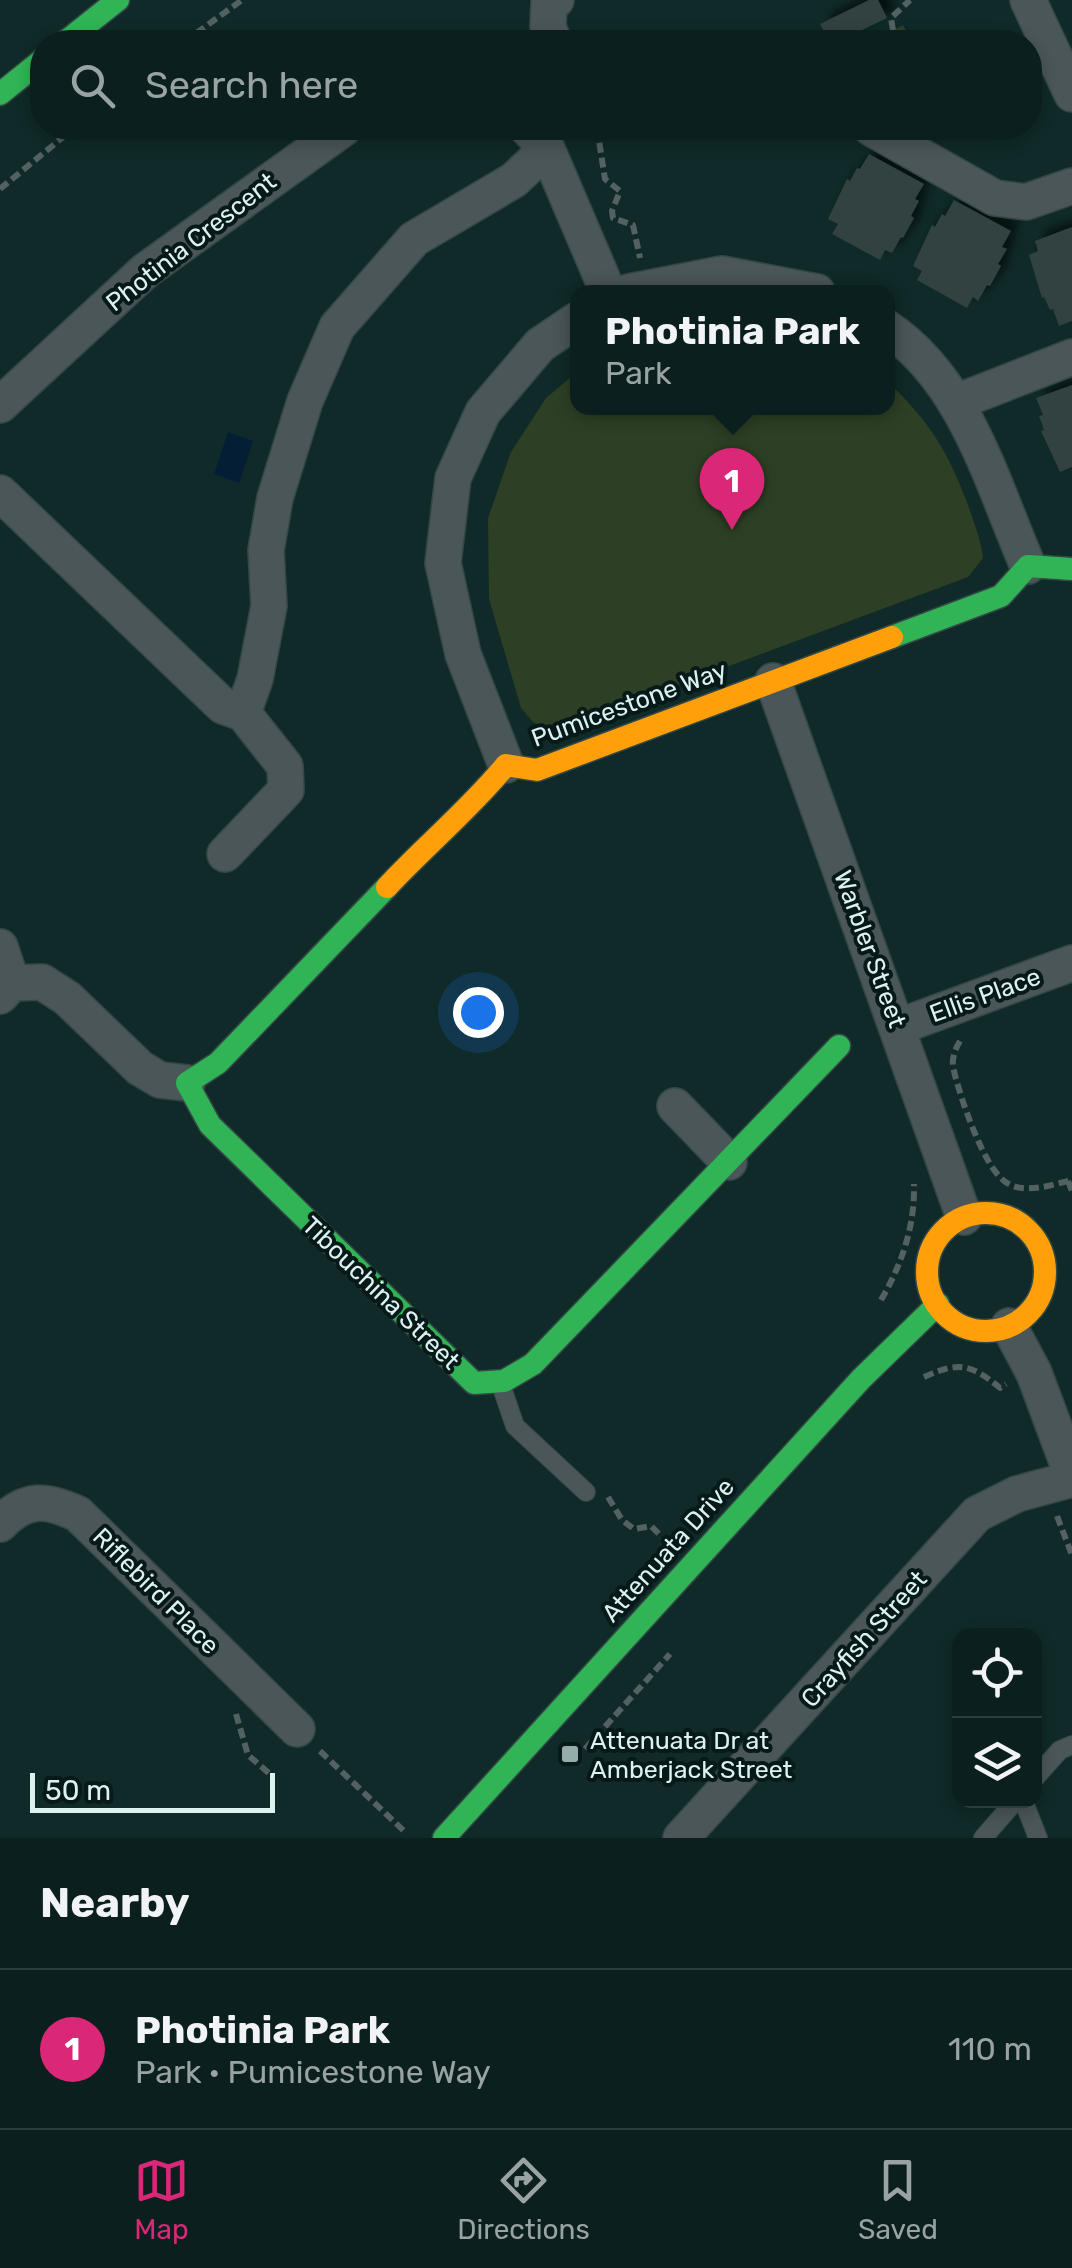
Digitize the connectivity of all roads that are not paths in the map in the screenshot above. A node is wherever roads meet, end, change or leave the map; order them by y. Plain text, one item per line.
1 (118, 0) edge
2 (556, 0) edge
3 (1028, 0) edge
4 (80, 30) edge
5 (549, 30) edge
6 (30, 70) edge
7 (0, 94) edge
8 (1072, 94) edge
9 (327, 140) edge
10 (536, 140) edge
11 (538, 140) edge
12 (892, 140) edge
13 (1072, 186) edge
14 (605, 285) edge
15 (661, 285) edge
16 (780, 285) edge
17 (570, 325) edge
18 (895, 334) edge
19 (1072, 357) edge
20 (957, 402) junction
21 (0, 404) edge
22 (0, 493) edge
23 (1028, 566) junction
24 (1072, 568) edge
25 (774, 682) junction
26 (244, 713) junction
27 (506, 765) junction
28 (225, 854) dead end
29 (0, 947) edge
30 (1072, 962) edge
31 (6, 989) edge
32 (898, 1027) junction
33 (839, 1046) dead end
34 (187, 1083) junction
35 (675, 1106) dead end
36 (729, 1162) junction
37 (964, 1217) junction
38 (938, 1304) junction
39 (1009, 1326) junction
40 (500, 1384) junction
41 (1072, 1477) edge
42 (596, 1490) road end
43 (0, 1524) edge
44 (297, 1729) road end
45 (1072, 1745) edge
46 (1042, 1771) edge
47 (1012, 1808) edge
48 (1024, 1808) edge
49 (444, 1838) edge
50 (681, 1838) edge
51 (982, 1838) edge
52 (1038, 1838) edge

1 - 4 street
2 - 5 street
3 - 8 street
6 - 7 street
9 - 21 street, Photinia Crescent
10 - 26 street
11 - 14 street
12 - 13 street
15 - 16 street
17 - 27 street
18 - 20 street
19 - 20 street
20 - 23 street
22 - 26 street
23 - 24 street
23 - 25 street, Pumicestone Way
25 - 27 street, Pumicestone Way
25 - 32 street, Warbler Street
26 - 28 street
27 - 34 street, Pumicestone Way
29 - 31 street
30 - 32 street, Ellis Place
31 - 34 street
32 - 37 street, Warbler Street
33 - 36 street
34 - 40 street, Tibouchina Street
35 - 36 street
36 - 40 street
37 - 38 street
37 - 39 street
38 - 39 street
38 - 49 street, Attenuata Drive
39 - 41 street, Crayfish Street
40 - 42 lane
41 - 50 street, Crayfish Street
43 - 44 street, Riflebird Place
45 - 46 lane
47 - 51 lane
48 - 52 lane

